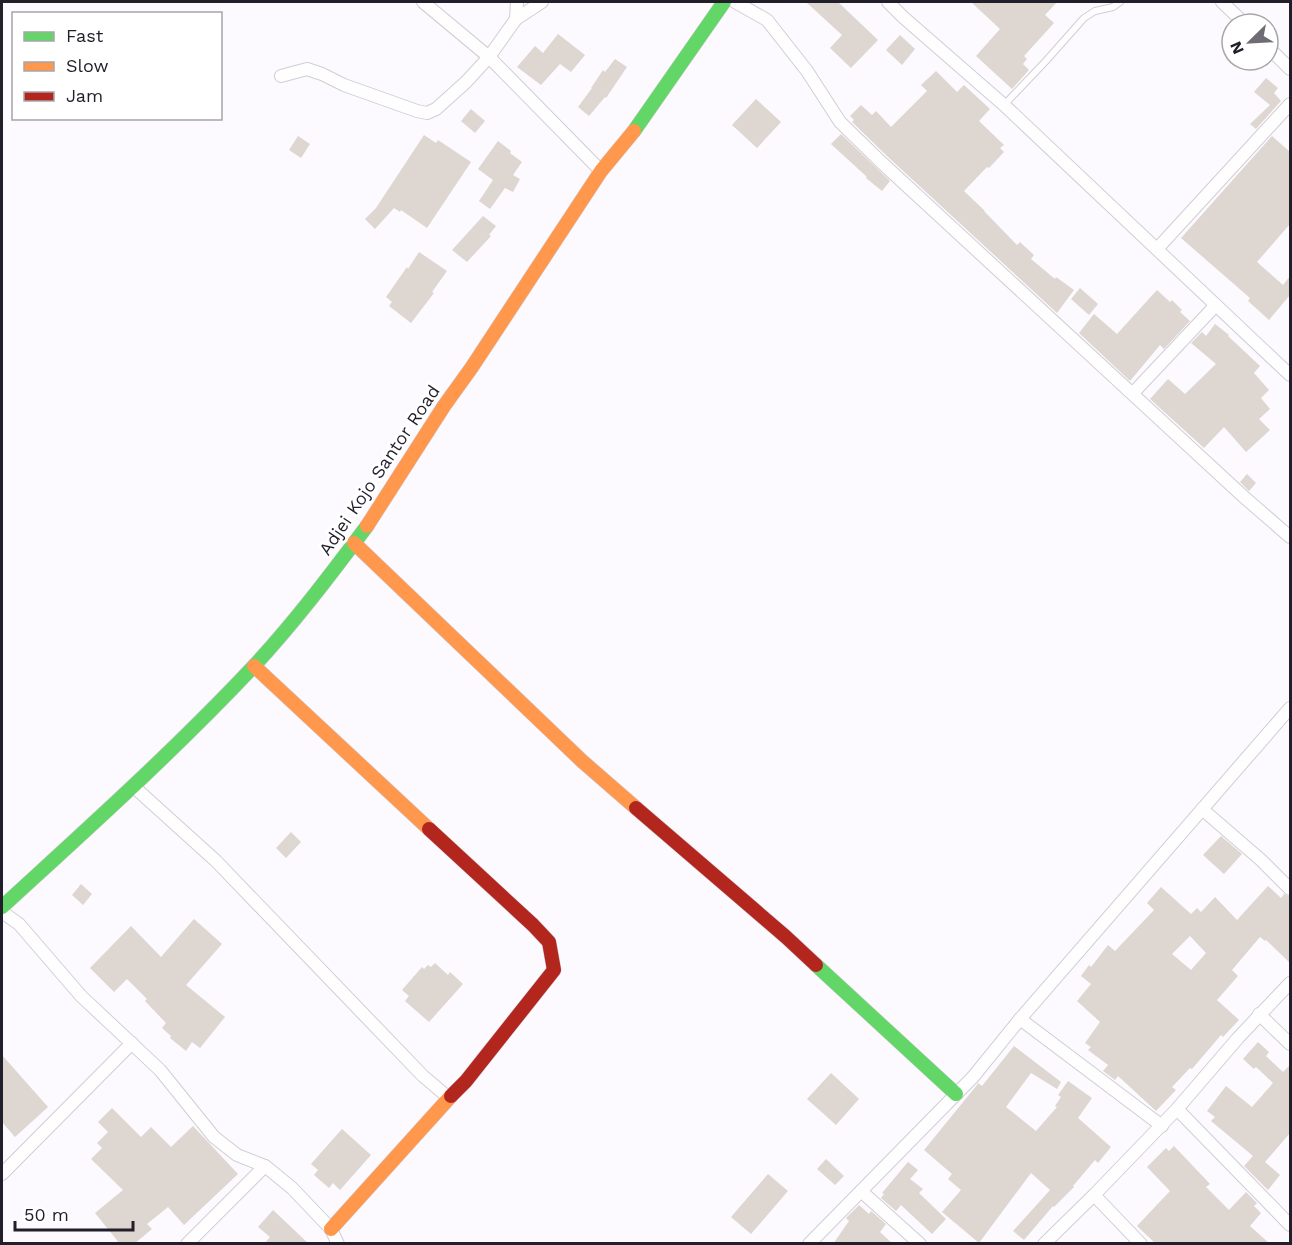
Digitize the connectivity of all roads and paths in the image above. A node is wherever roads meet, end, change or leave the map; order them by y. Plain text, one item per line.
1 (423, 2) edge
2 (517, 2) edge
3 (542, 2) edge
4 (724, 2) edge
5 (735, 2) edge
6 (888, 2) edge
7 (1120, 2) edge
8 (516, 19) junction
9 (489, 57) junction
10 (281, 76) dead end
11 (1290, 104) edge
12 (1004, 105) junction
13 (601, 171) junction
14 (1157, 249) junction
15 (1215, 306) junction
16 (1290, 375) edge
17 (1133, 393) junction
18 (1290, 537) edge
19 (354, 543) junction
20 (254, 666) junction
21 (1290, 708) edge
22 (133, 786) junction
23 (1202, 809) junction
24 (1290, 889) edge
25 (2, 909) edge
26 (1290, 982) edge
27 (1259, 1014) junction
28 (1020, 1018) junction
29 (132, 1043) junction
30 (1290, 1044) edge
31 (957, 1094) junction
32 (449, 1098) junction
33 (1178, 1109) junction
34 (1162, 1126) junction
35 (265, 1166) junction
36 (2, 1174) edge
37 (861, 1191) junction
38 (1094, 1195) junction
39 (1290, 1225) edge
40 (331, 1230) junction
41 (187, 1244) edge
42 (338, 1244) edge
43 (809, 1244) edge
44 (920, 1244) edge
45 (1044, 1244) edge
46 (1141, 1244) edge

1 - 9 street
2 - 8 street
3 - 8 street
4 - 13 street, Adjei Kojo Santor Road
5 - 17 street
6 - 12 street
7 - 12 lane
8 - 9 street
9 - 10 street
9 - 13 street
11 - 14 street
12 - 14 street
13 - 19 street, Adjei Kojo Santor Road
14 - 15 street
15 - 16 street
15 - 17 street
17 - 18 street
19 - 20 street, Adjei Kojo Santor Road
19 - 31 street
20 - 22 street, Adjei Kojo Santor Road
20 - 32 street
21 - 23 street
22 - 25 street, Adjei Kojo Santor Road
22 - 32 street
23 - 24 street
23 - 28 street
25 - 29 street
26 - 27 street
27 - 30 street
27 - 33 street
28 - 31 street
28 - 34 street
29 - 35 street
29 - 36 street
31 - 37 street
32 - 40 street
33 - 34 street
33 - 39 street
34 - 38 street
35 - 40 street
35 - 41 street
37 - 43 street
37 - 44 street
38 - 45 street
38 - 46 street
40 - 42 street

